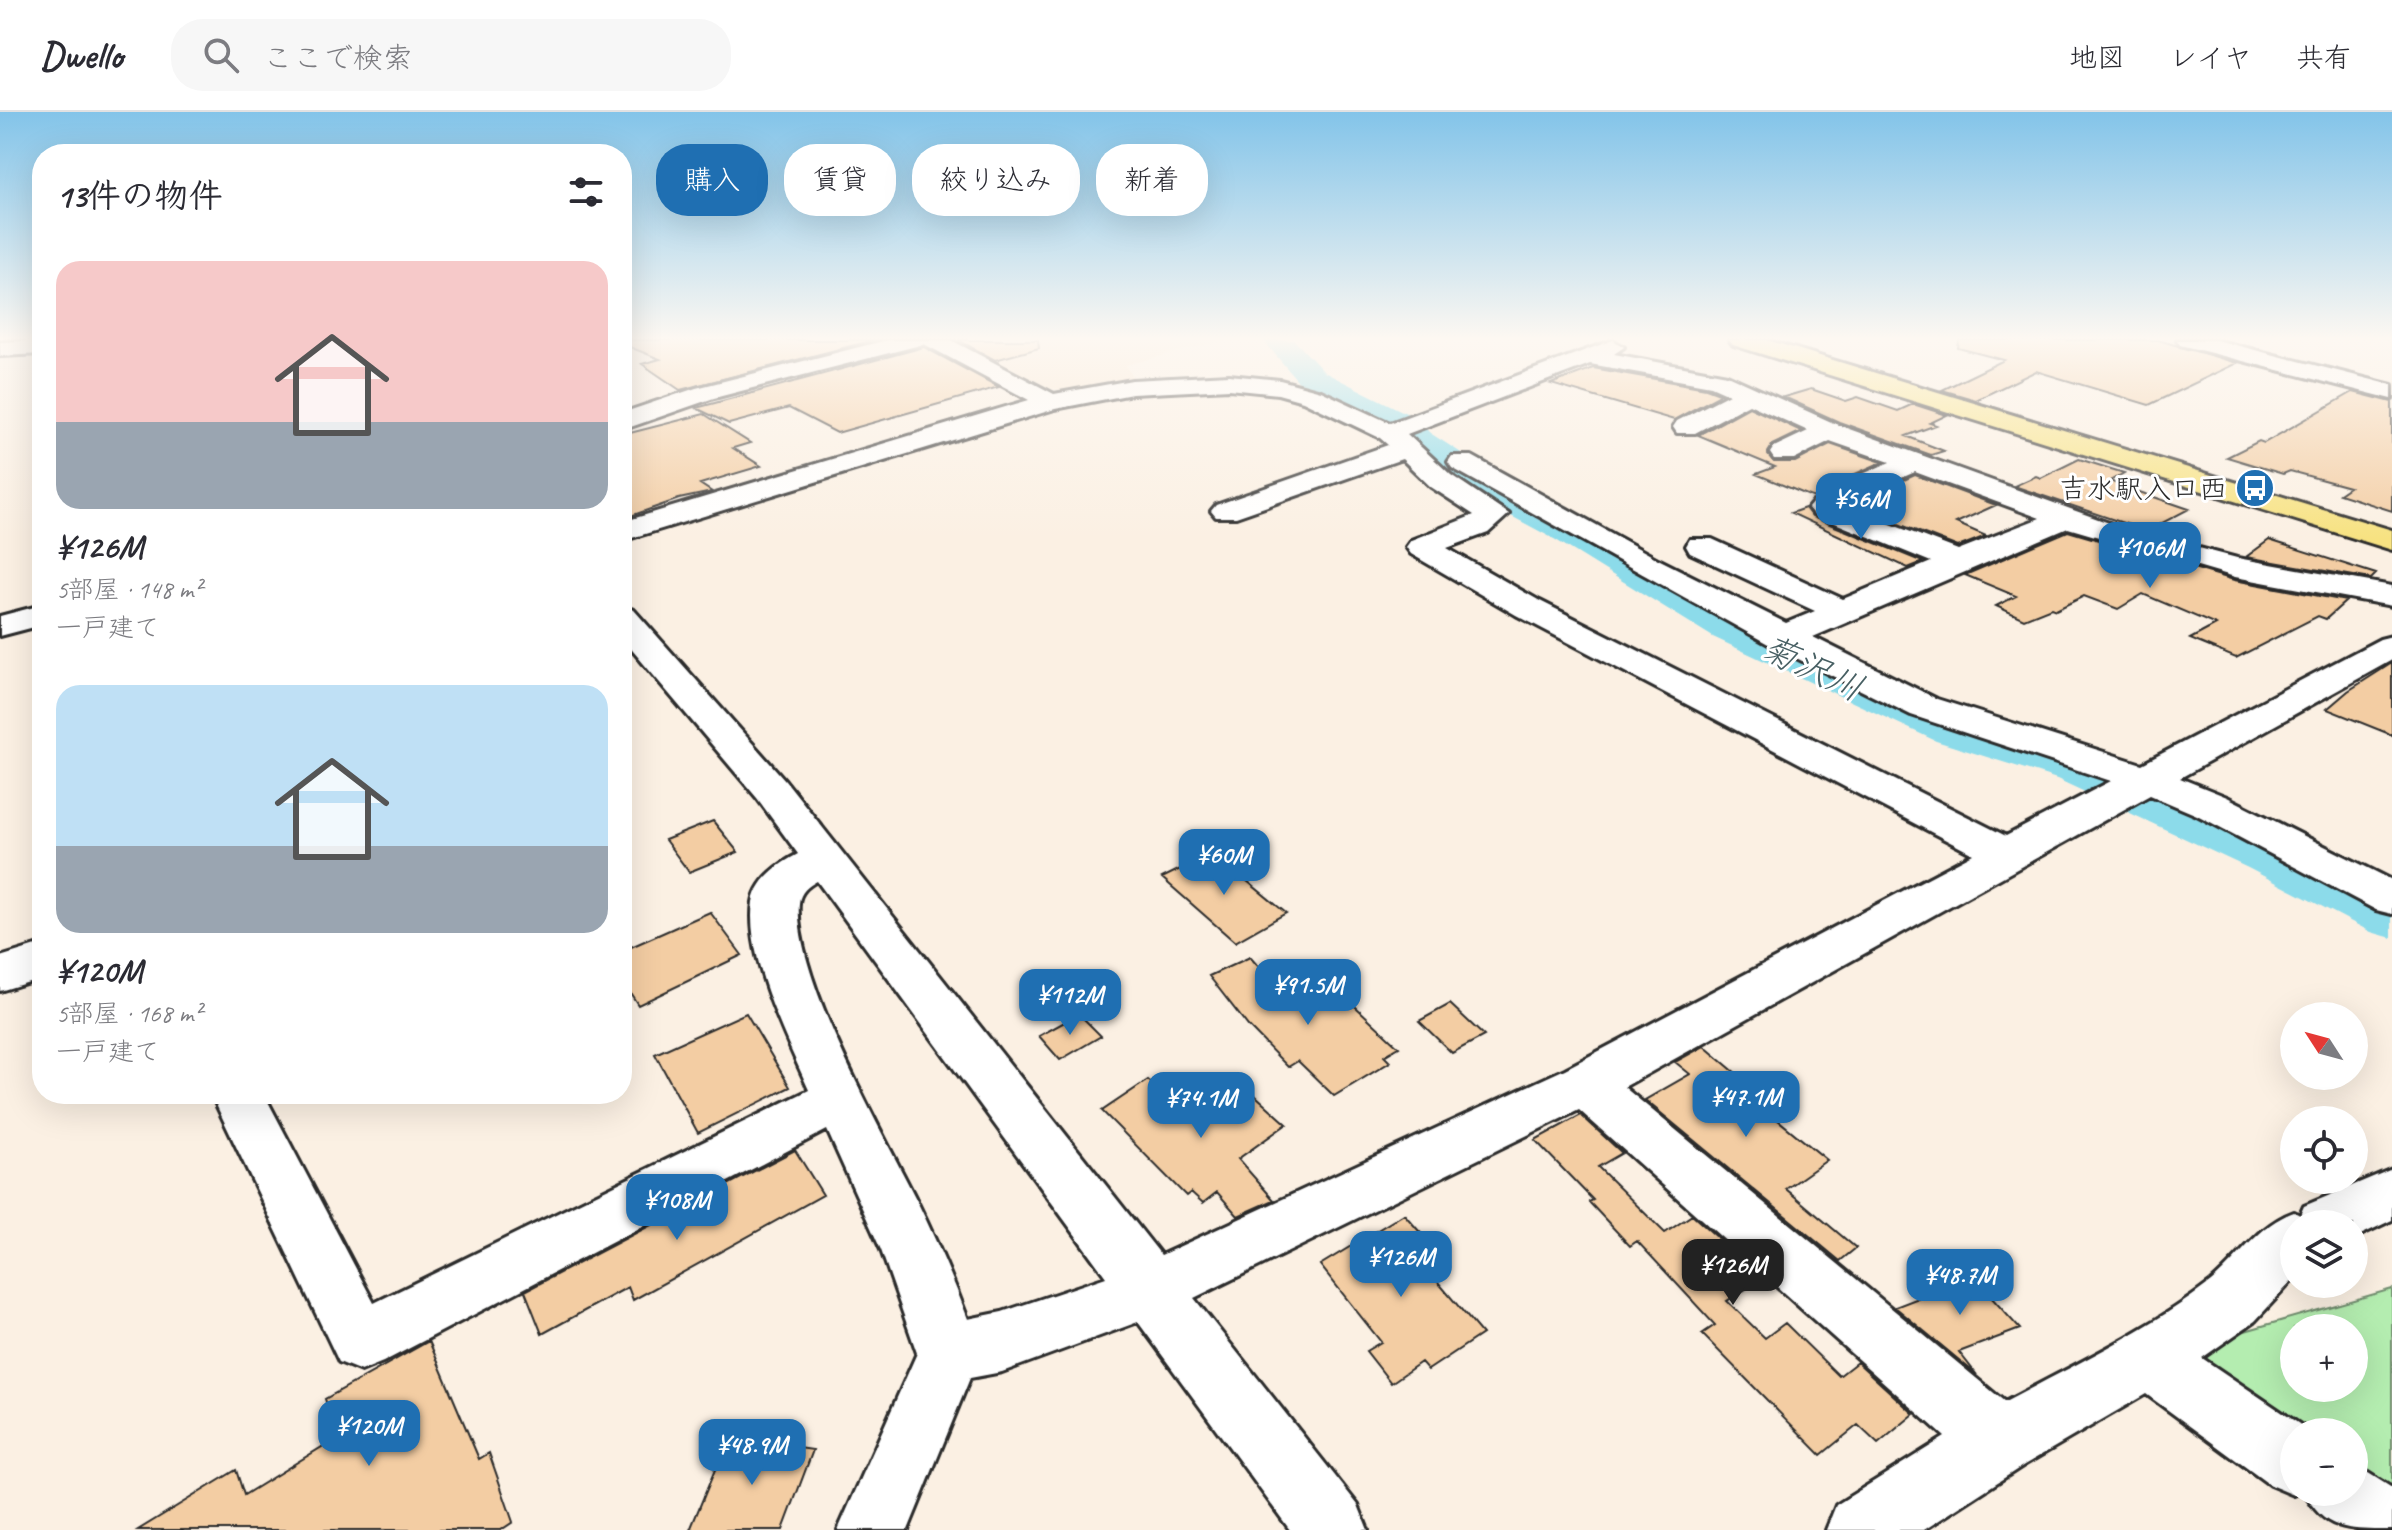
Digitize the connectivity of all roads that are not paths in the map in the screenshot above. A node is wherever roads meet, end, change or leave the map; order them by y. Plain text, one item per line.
1 (667, 406) edge
2 (1037, 406) edge
3 (1335, 406) edge
4 (1469, 406) edge
5 (1726, 406) edge
6 (1772, 406) edge
7 (1956, 406) edge
8 (632, 419) edge
9 (1686, 427) dead end
10 (1829, 431) junction
11 (1402, 435) junction
12 (1784, 453) dead end
13 (1914, 462) junction
14 (1226, 511) dead end
15 (2065, 519) junction
16 (632, 529) edge
17 (2392, 540) edge
18 (1701, 546) dead end
19 (1957, 561) junction
20 (2392, 596) edge
21 (1842, 611) junction
22 (32, 618) edge
23 (0, 626) edge
24 (632, 629) edge
25 (1782, 638) junction
26 (2392, 646) edge
27 (2150, 780) junction
28 (2005, 853) junction
29 (824, 859) junction
30 (2392, 899) edge
31 (32, 964) edge
32 (0, 974) edge
33 (1584, 1084) junction
34 (839, 1099) junction
35 (242, 1104) edge
36 (2392, 1193) edge
37 (2355, 1210) edge
38 (2280, 1252) edge
39 (1149, 1290) junction
40 (949, 1353) junction
41 (2149, 1358) junction
42 (2000, 1441) junction
43 (2280, 1451) edge
44 (2358, 1506) edge
45 (873, 1530) edge
46 (1333, 1530) edge
47 (1861, 1530) edge
48 (2392, 1530) edge

1 - 8 street
2 - 16 street
3 - 11 street
4 - 11 street
5 - 9 street
6 - 10 street
7 - 17 main road
10 - 12 street
10 - 13 street
11 - 14 street
11 - 25 street
11 - 28 street
13 - 15 street
13 - 19 street
15 - 19 street
15 - 20 street
18 - 21 street
19 - 21 street
21 - 25 street
22 - 23 street
24 - 29 street
25 - 27 street
26 - 27 street
27 - 28 street
27 - 30 street
28 - 33 street
29 - 34 street
29 - 39 street
31 - 32 street
33 - 39 street
33 - 42 street
34 - 35 street
34 - 40 street
36 - 37 street
38 - 41 street
39 - 40 street
39 - 46 street
40 - 45 street
41 - 42 street
41 - 43 street
42 - 47 street
44 - 48 street

